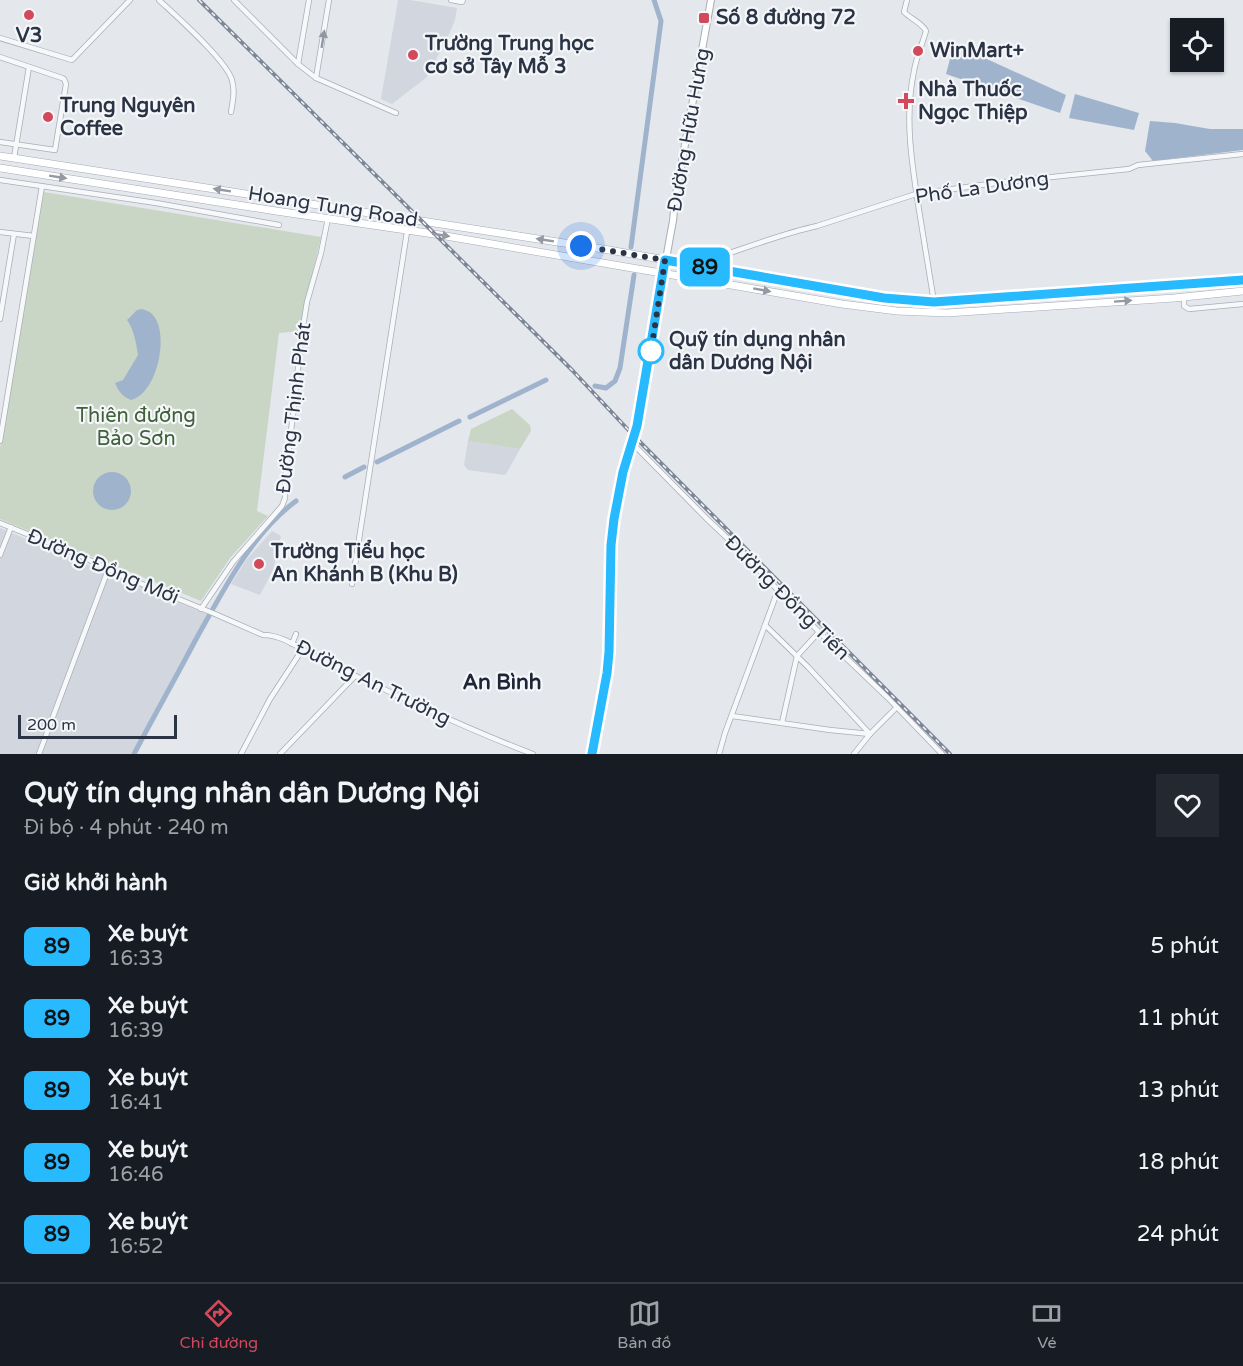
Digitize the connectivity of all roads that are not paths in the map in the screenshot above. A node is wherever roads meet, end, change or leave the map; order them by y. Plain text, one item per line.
1 (130, 0) edge
2 (159, 0) edge
3 (234, 0) edge
4 (309, 0) edge
5 (329, 0) edge
6 (451, 0) edge
7 (711, 0) edge
8 (907, 0) edge
9 (462, 1) edge
10 (0, 38) edge
11 (0, 57) edge
12 (298, 64) junction
13 (29, 67) junction
14 (316, 78) junction
15 (231, 112) dead end
16 (396, 113) dead end
17 (0, 142) edge
18 (16, 144) junction
19 (1243, 154) edge
20 (0, 156) edge
21 (14, 158) junction
22 (0, 168) edge
23 (0, 180) edge
24 (176, 183) junction
25 (42, 186) junction
26 (160, 193) junction
27 (916, 194) junction
28 (175, 195) junction
29 (280, 198) junction
30 (159, 203) junction
31 (279, 211) junction
32 (328, 218) junction
33 (409, 219) junction
34 (279, 225) dead end
35 (407, 230) junction
36 (0, 232) edge
37 (14, 234) junction
38 (34, 236) junction
39 (665, 260) junction
40 (693, 265) junction
41 (663, 273) junction
42 (1243, 280) edge
43 (1243, 291) edge
44 (1184, 297) junction
45 (934, 302) junction
46 (1243, 304) edge
47 (935, 313) junction
48 (0, 319) edge
49 (0, 441) edge
50 (632, 443) junction
51 (0, 523) edge
52 (11, 527) junction
53 (0, 555) edge
54 (108, 570) junction
55 (352, 584) dead end
56 (778, 590) junction
57 (204, 610) junction
58 (213, 613) joint
59 (765, 625) junction
60 (819, 632) junction
61 (297, 634) dead end
62 (292, 644) junction
63 (302, 650) junction
64 (797, 656) junction
65 (355, 676) junction
66 (897, 707) junction
67 (732, 716) junction
68 (782, 723) junction
69 (870, 734) junction
70 (39, 754) edge
71 (241, 754) edge
72 (280, 754) edge
73 (533, 754) edge
74 (592, 754) edge
75 (719, 754) edge
76 (854, 754) edge
77 (942, 754) edge

1 - 10 street
2 - 15 street
3 - 12 street
4 - 12 street
14 -> 5 street
6 - 9 street
7 - 39 main road, Đường Hữu Hưng
8 - 27 street
11 - 13 street
12 - 14 street
13 - 18 street
13 - 18 street
14 - 16 street
17 - 18 street
18 - 21 street
19 - 27 street, Phố La Dương
20 - 21 main road, Hoang Tung Road
21 - 24 main road, Hoang Tung Road
22 -> 26 main road, Hoang Tung Road
23 - 25 street
24 - 28 main road
29 -> 24 main road, Hoang Tung Road
25 - 30 street
25 - 38 street
26 - 28 main road, Hoang Tung Road
26 - 30 street
27 - 40 street, Phố La Dương
27 - 45 street
28 - 31 main road, Hoang Tung Road
29 - 31 main road
29 - 33 main road, Hoang Tung Road
30 - 34 street
31 - 32 main road, Hoang Tung Road
32 - 35 main road, Hoang Tung Road
32 - 57 street, Đường Thịnh Phát
33 - 35 street
39 -> 33 main road, Hoang Tung Road
35 -> 41 main road, Hoang Tung Road
35 - 55 street
36 - 37 street
37 - 38 street
37 - 48 street
38 - 49 street
39 - 40 main road, Hoang Tung Road
39 - 41 main road, Đường Hữu Hưng
40 - 45 main road, Hoang Tung Road
41 -> 47 main road, Hoang Tung Road
41 - 50 main road, Đường Hữu Hưng
42 - 45 main road, Hoang Tung Road
43 - 44 main road, Hoang Tung Road
44 - 46 street
47 -> 44 main road, Hoang Tung Road
45 - 47 main road
50 - 56 street, Đường Đồng Tiến
50 - 74 main road, Đường Hữu Hưng
51 - 52 street, Đường Đồng Mới
52 - 53 street
52 - 54 street, Đường Đồng Mới
54 - 57 street, Đường Đồng Mới
54 - 70 street
56 - 59 street
56 - 60 street, Đường Đồng Tiến
57 - 58 street, Đường Đồng Mới
58 - 62 street, Đường An Trường
59 - 64 street
59 - 67 street
60 - 64 street
60 - 66 street, Đường Đồng Tiến
61 - 62 street
62 - 63 street, Đường An Trường
63 - 65 street, Đường An Trường
63 - 71 street
64 - 68 street
64 - 69 street
65 - 72 street
65 - 73 street, Đường An Trường
66 - 69 street
66 - 77 street, Đường Đồng Tiến
67 - 68 street
67 - 75 street
68 - 69 street
69 - 76 street

